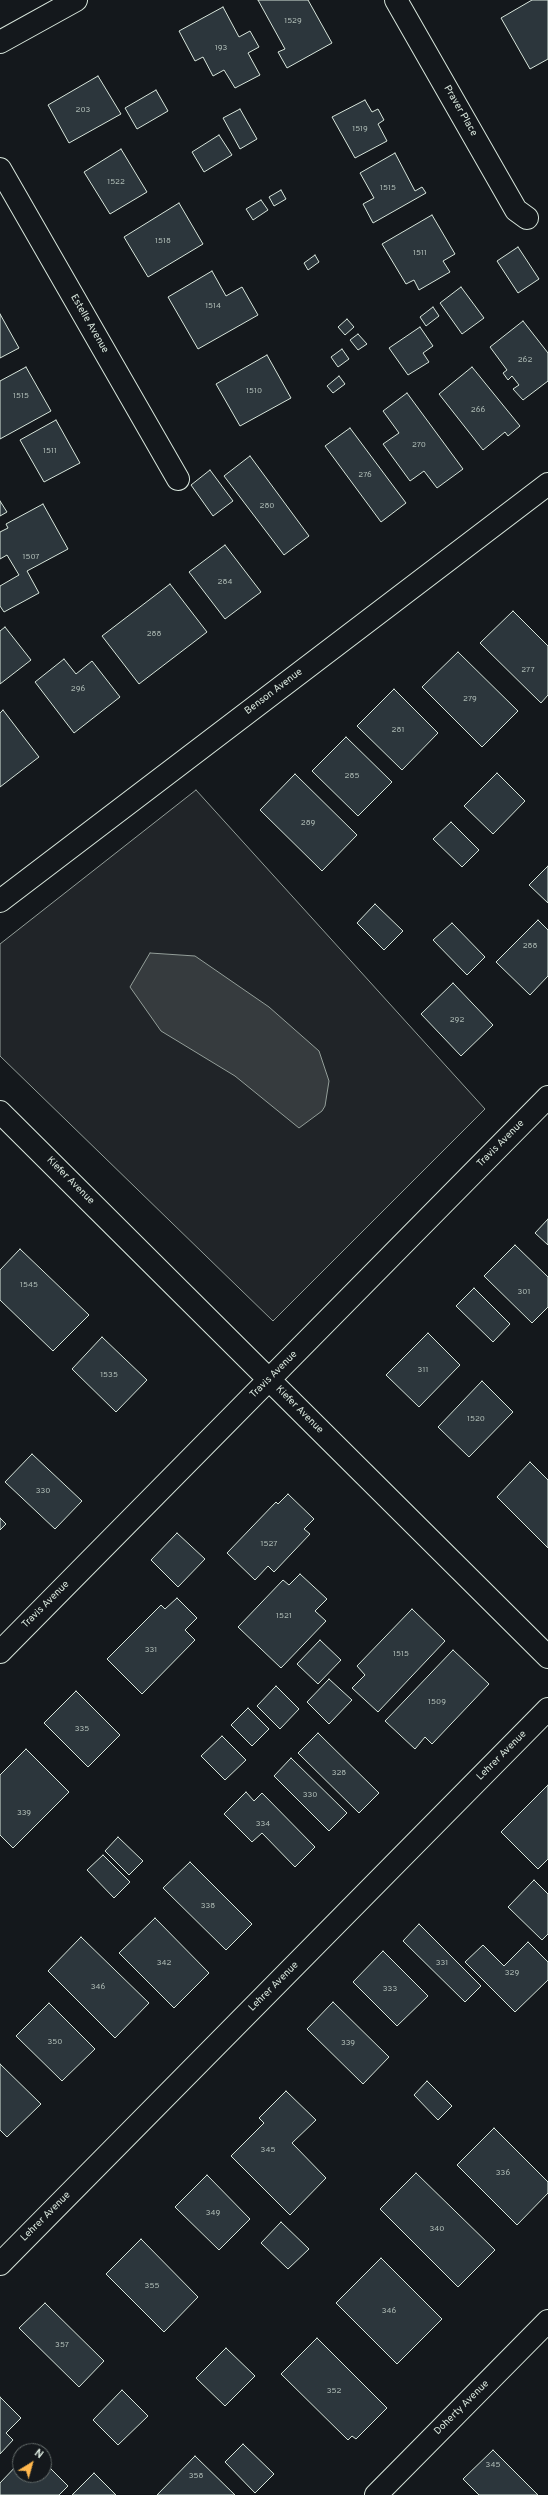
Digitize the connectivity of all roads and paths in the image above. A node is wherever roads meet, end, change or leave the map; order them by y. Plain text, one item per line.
1 (76, 0) edge
2 (396, 0) edge
3 (0, 42) edge
4 (0, 169) edge
5 (527, 218) dead end
6 (178, 479) dead end
7 (548, 484) edge
8 (0, 901) edge
9 (548, 1097) edge
10 (0, 1112) edge
11 (269, 1380) junction
12 (0, 1652) edge
13 (548, 1657) edge
14 (548, 1709) edge
15 (0, 2264) edge
16 (548, 2320) edge
17 (376, 2495) edge

1 - 3 street
2 - 5 street, Praver Place
4 - 6 street, Estelle Avenue
7 - 8 street, Benson Avenue
9 - 11 street, Travis Avenue
10 - 11 street, Kiefer Avenue
11 - 12 street, Travis Avenue
11 - 13 street, Kiefer Avenue
14 - 15 street, Lehrer Avenue
16 - 17 street, Doherty Avenue

